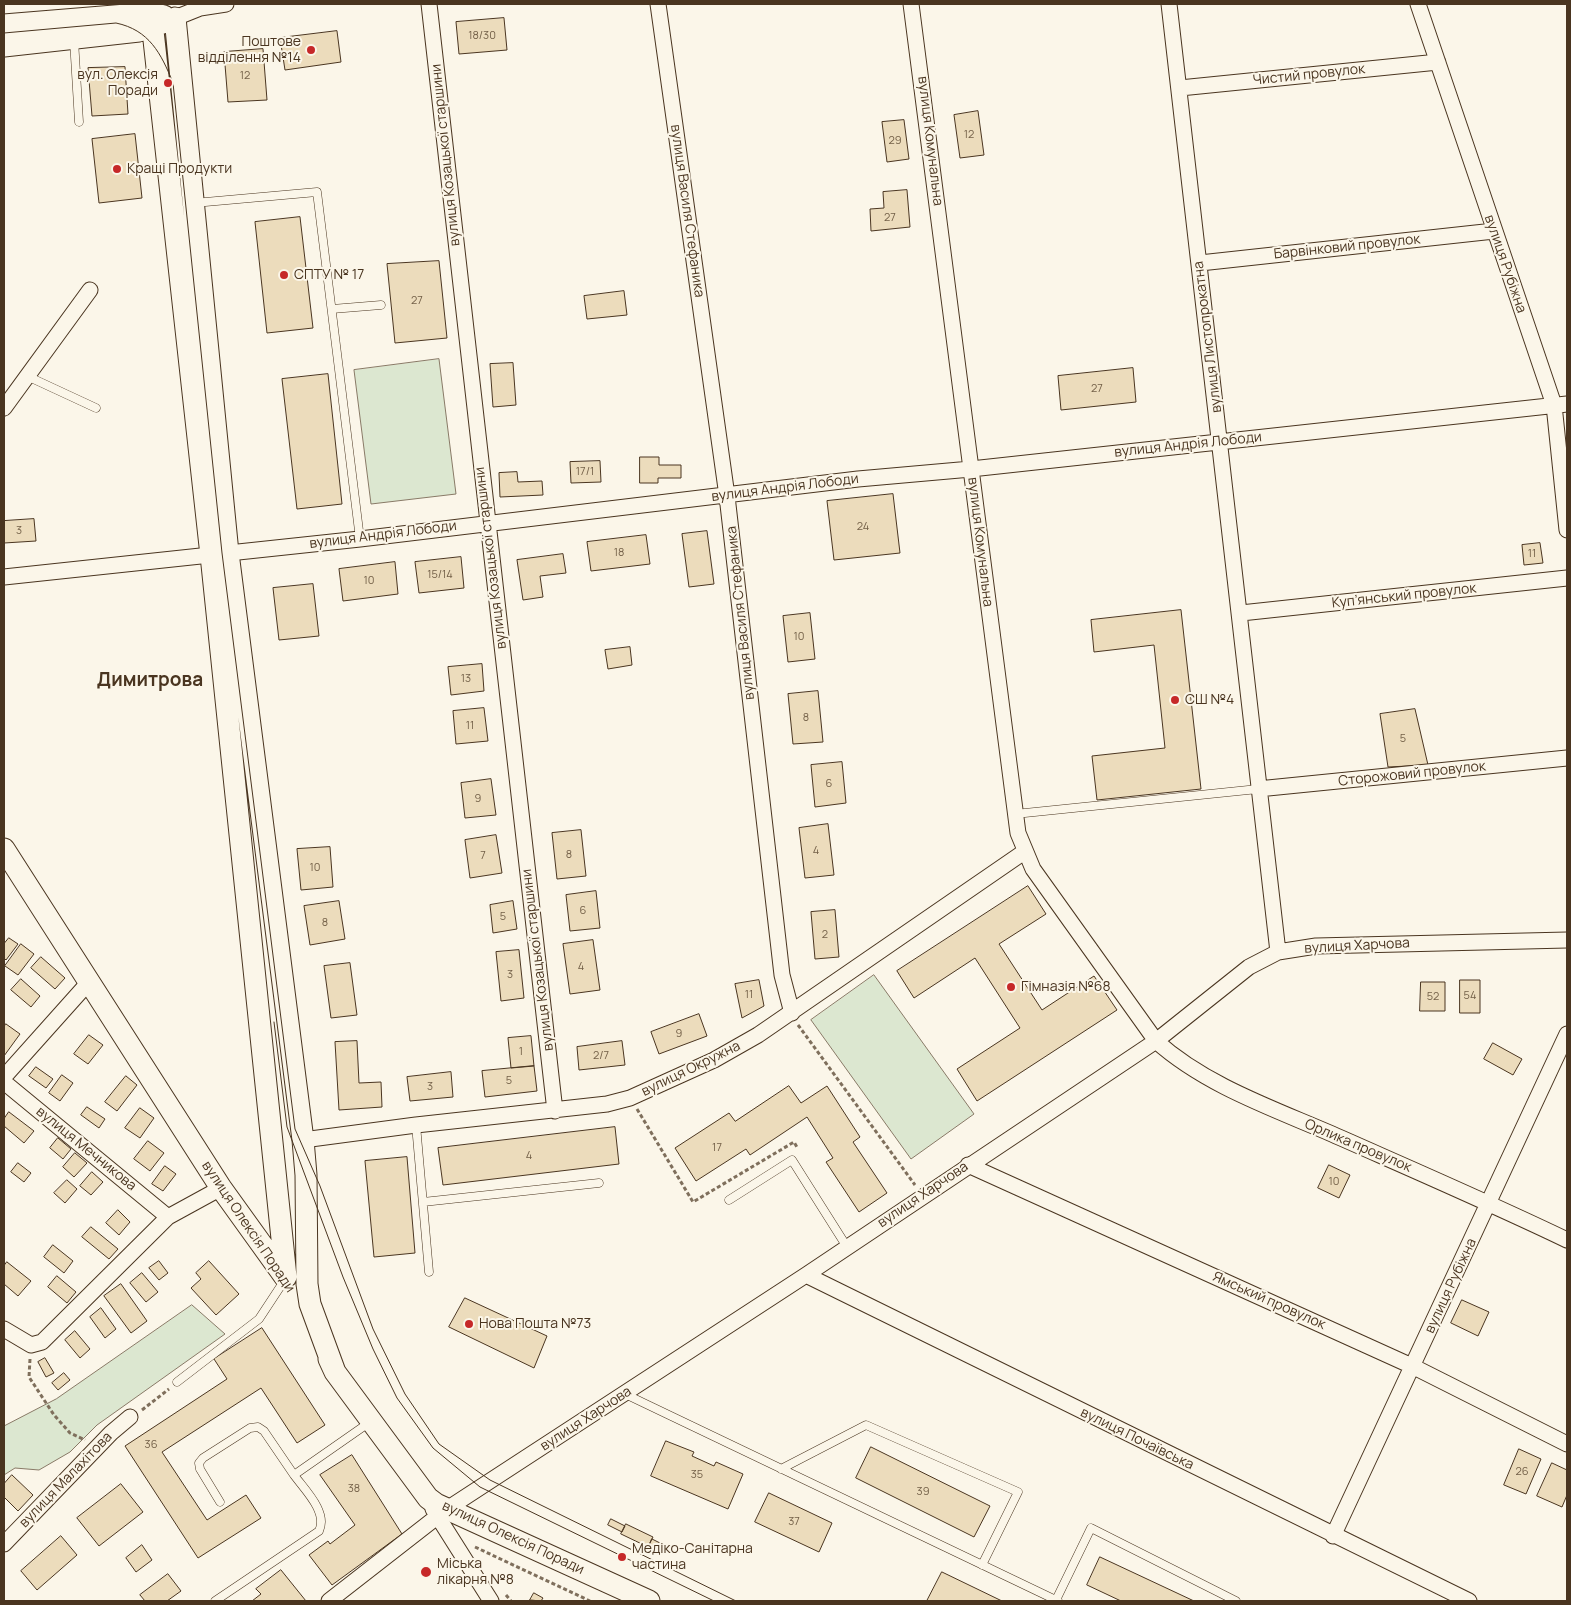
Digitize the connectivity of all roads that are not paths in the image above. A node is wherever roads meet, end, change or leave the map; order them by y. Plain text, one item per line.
1 (226, 4) edge
2 (429, 4) edge
3 (658, 4) edge
4 (911, 4) edge
5 (1169, 4) edge
6 (1418, 4) edge
7 (174, 18) junction
8 (152, 20) junction
9 (4, 24) edge
10 (73, 29) junction
11 (4, 46) edge
12 (1438, 62) junction
13 (1180, 88) junction
14 (79, 122) dead end
15 (193, 203) junction
16 (1494, 231) junction
17 (1200, 263) junction
18 (90, 290) dead end
19 (381, 305) dead end
20 (332, 309) junction
21 (27, 376) junction
22 (8, 391) edge
23 (1561, 405) edge
24 (4, 408) edge
25 (96, 408) dead end
26 (1221, 441) junction
27 (971, 469) junction
28 (727, 496) junction
29 (487, 523) junction
30 (1567, 530) edge
31 (360, 539) junction
32 (219, 554) junction
33 (4, 578) edge
34 (1567, 578) edge
35 (1240, 613) junction
36 (1567, 758) edge
37 (1258, 790) junction
38 (1016, 814) junction
39 (4, 849) edge
40 (1024, 852) junction
41 (1567, 940) edge
42 (1278, 952) junction
43 (89, 982) junction
44 (792, 1013) junction
45 (1567, 1034) edge
46 (1156, 1041) junction
47 (1564, 1050) edge
48 (4, 1077) edge
49 (4, 1082) edge
50 (555, 1111) junction
51 (416, 1125) junction
52 (303, 1140) junction
53 (968, 1165) junction
54 (599, 1183) dead end
55 (222, 1188) junction
56 (729, 1200) dead end
57 (423, 1202) junction
58 (1490, 1203) junction
59 (168, 1217) junction
60 (1567, 1240) edge
61 (847, 1247) junction
62 (429, 1272) dead end
63 (806, 1275) junction
64 (286, 1277) junction
65 (4, 1329) edge
66 (1414, 1367) junction
67 (335, 1372) junction
68 (177, 1382) road end
69 (625, 1394) junction
70 (130, 1417) dead end
71 (371, 1422) junction
72 (1567, 1444) edge
73 (781, 1469) junction
74 (294, 1475) junction
75 (220, 1502) dead end
76 (442, 1513) junction
77 (1333, 1536) junction
78 (4, 1544) edge
79 (982, 1565) junction
80 (215, 1601) edge
81 (329, 1601) edge
82 (490, 1601) edge
83 (649, 1601) edge
84 (1057, 1601) edge
85 (1236, 1601) edge
86 (1470, 1601) edge

1 - 7 street
2 - 29 street, вулиця Козацької старшини
3 - 28 street, вулиця Василя Стефаника
4 - 27 street, вулиця Комунальна
5 - 13 street, вулиця Листопрокатна
6 - 12 street, вулиця Рубіжна
7 - 8 main road
7 - 15 main road
8 - 10 main road
8 - 32 main road
9 - 10 main road
10 - 11 main road
10 - 14 lane
12 - 13 street, Чистий провулок
12 - 16 street, вулиця Рубіжна
13 - 17 street, вулиця Листопрокатна
15 - 20 lane
15 - 32 main road
16 - 17 street, Барвінковий провулок
16 - 23 street, вулиця Рубіжна
17 - 26 street, вулиця Листопрокатна
18 - 21 street
19 - 20 lane
20 - 31 lane
21 - 22 street
21 - 25 lane
22 - 24 street
23 - 26 street, вулиця Андрія Лободи
23 - 30 street, вулиця Рубіжна
26 - 27 street, вулиця Андрія Лободи
26 - 35 street, вулиця Листопрокатна
27 - 28 street, вулиця Андрія Лободи
27 - 38 street, вулиця Комунальна
28 - 29 street, вулиця Андрія Лободи
28 - 44 street, вулиця Василя Стефаника
29 - 31 street, вулиця Андрія Лободи
29 - 50 street, вулиця Козацької старшини
31 - 32 street, вулиця Андрія Лободи
32 - 33 street, вулиця Андрія Лободи
32 - 52 main road
32 - 64 main road
34 - 35 street, Куп’янський провулок
35 - 37 street, вулиця Листопрокатна
36 - 37 street, Сторожовий провулок
37 - 38 lane
37 - 42 street, вулиця Листопрокатна
38 - 40 street, вулиця Комунальна
39 - 43 main road, вулиця Олексія Поради
40 - 44 street, вулиця Окружна
40 - 46 street, вулиця Комунальна
41 - 42 street, вулиця Харчова
42 - 46 street, вулиця Харчова
43 - 48 street
43 - 55 main road, вулиця Олексія Поради
44 - 50 street, вулиця Окружна
45 - 47 street, вулиця Рубіжна
46 - 53 street, вулиця Харчова
46 - 58 street, Орлика провулок
47 - 58 street, вулиця Рубіжна
49 - 59 street, вулиця Мечникова
50 - 51 street, вулиця Окружна
51 - 52 street, вулиця Окружна
51 - 57 lane
52 - 67 main road
53 - 61 street, вулиця Харчова
53 - 66 street, Ямський провулок
54 - 57 lane
55 - 59 street
55 - 64 main road, вулиця Олексія Поради
56 - 61 lane
57 - 62 lane
58 - 60 street, Орлика провулок
58 - 66 street, вулиця Рубіжна
59 - 65 street
61 - 63 street, вулиця Харчова
63 - 69 street, вулиця Харчова
63 - 77 street, вулиця Почаївська
64 - 67 main road, вулиця Олексія Поради
64 - 68 lane
66 - 72 street, Ямський провулок
66 - 77 street, вулиця Рубіжна
67 - 71 main road, вулиця Олексія Поради
69 - 73 lane
69 - 76 street, вулиця Харчова
70 - 78 street, вулиця Малахітова
71 - 74 lane
71 - 76 main road, вулиця Олексія Поради
73 - 79 lane
73 - 79 lane
74 - 75 lane
74 - 80 lane
76 - 81 street, вулиця Харчова
76 - 82 street
76 - 83 main road, вулиця Олексія Поради
77 - 86 street, вулиця Почаївська
79 - 84 lane
84 - 85 lane

